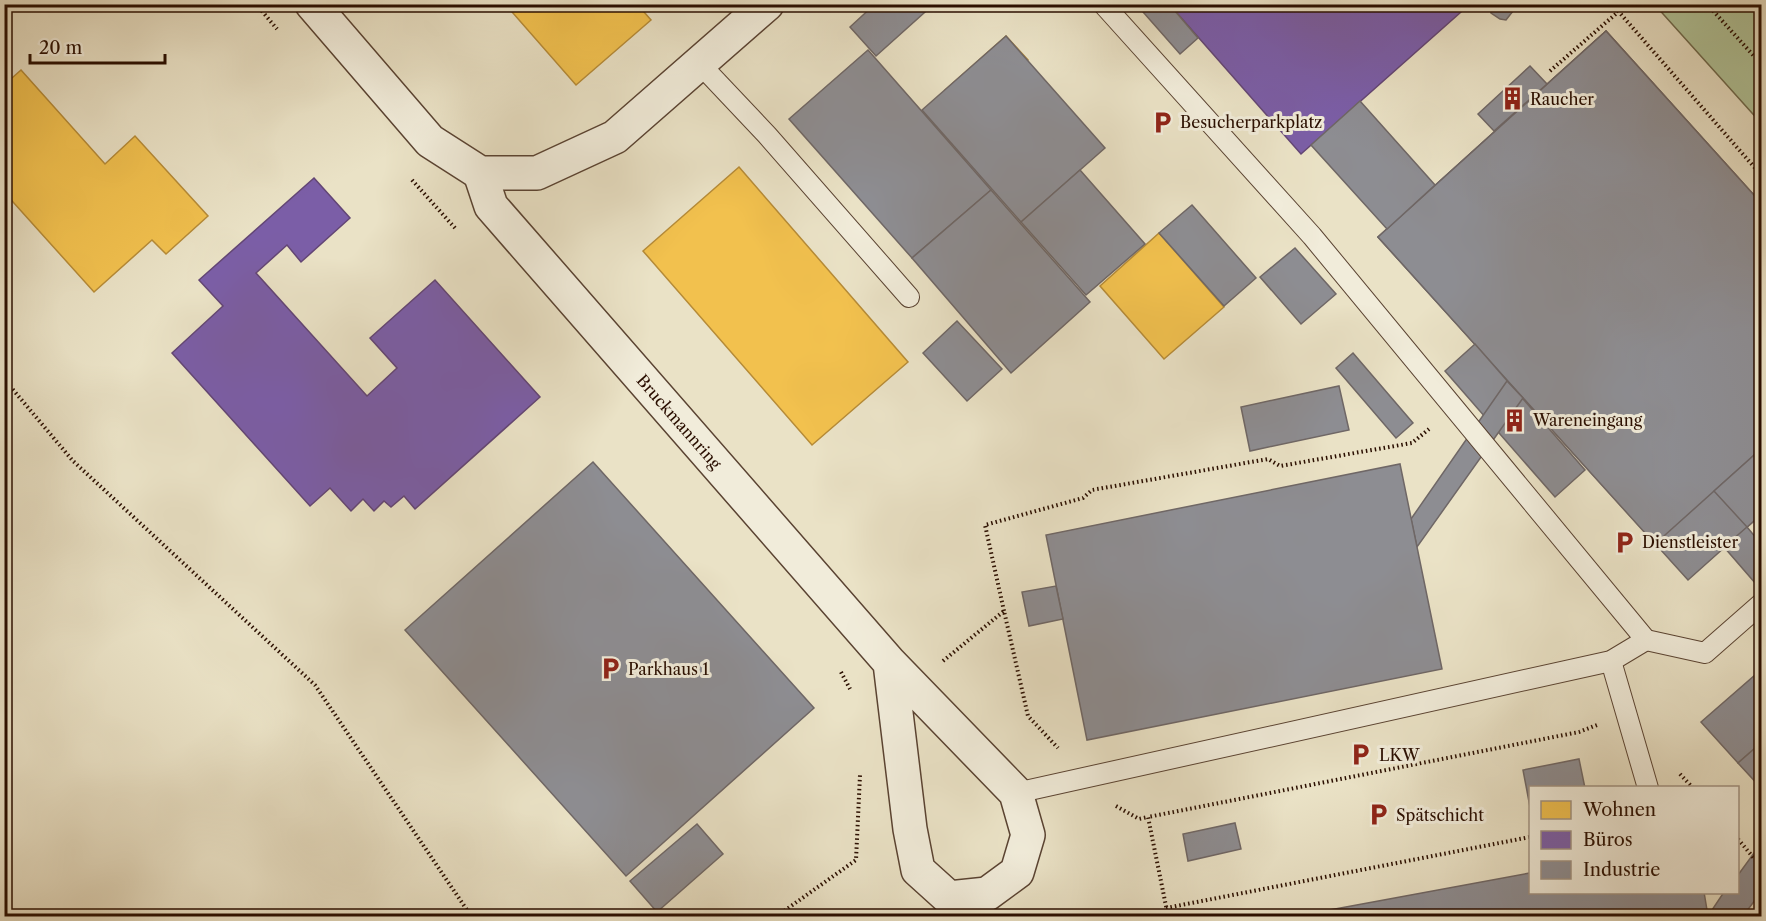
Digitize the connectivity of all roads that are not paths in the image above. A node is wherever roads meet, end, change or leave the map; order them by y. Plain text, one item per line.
1 (312, 4) edge
2 (766, 4) edge
3 (1103, 4) edge
4 (699, 63) junction
5 (480, 173) junction
6 (909, 297) dead end
7 (1761, 603) edge
8 (1646, 640) junction
9 (1611, 661) junction
10 (890, 663) junction
11 (1647, 786) edge
12 (1016, 794) junction

1 - 5 street
2 - 4 street
3 - 8 lane
4 - 5 street
4 - 6 lane
5 - 10 street, Bruckmannring
7 - 8 lane
8 - 9 lane
9 - 11 lane
9 - 12 lane
10 - 12 street, Bruckmannring
10 - 12 street, Bruckmannring

